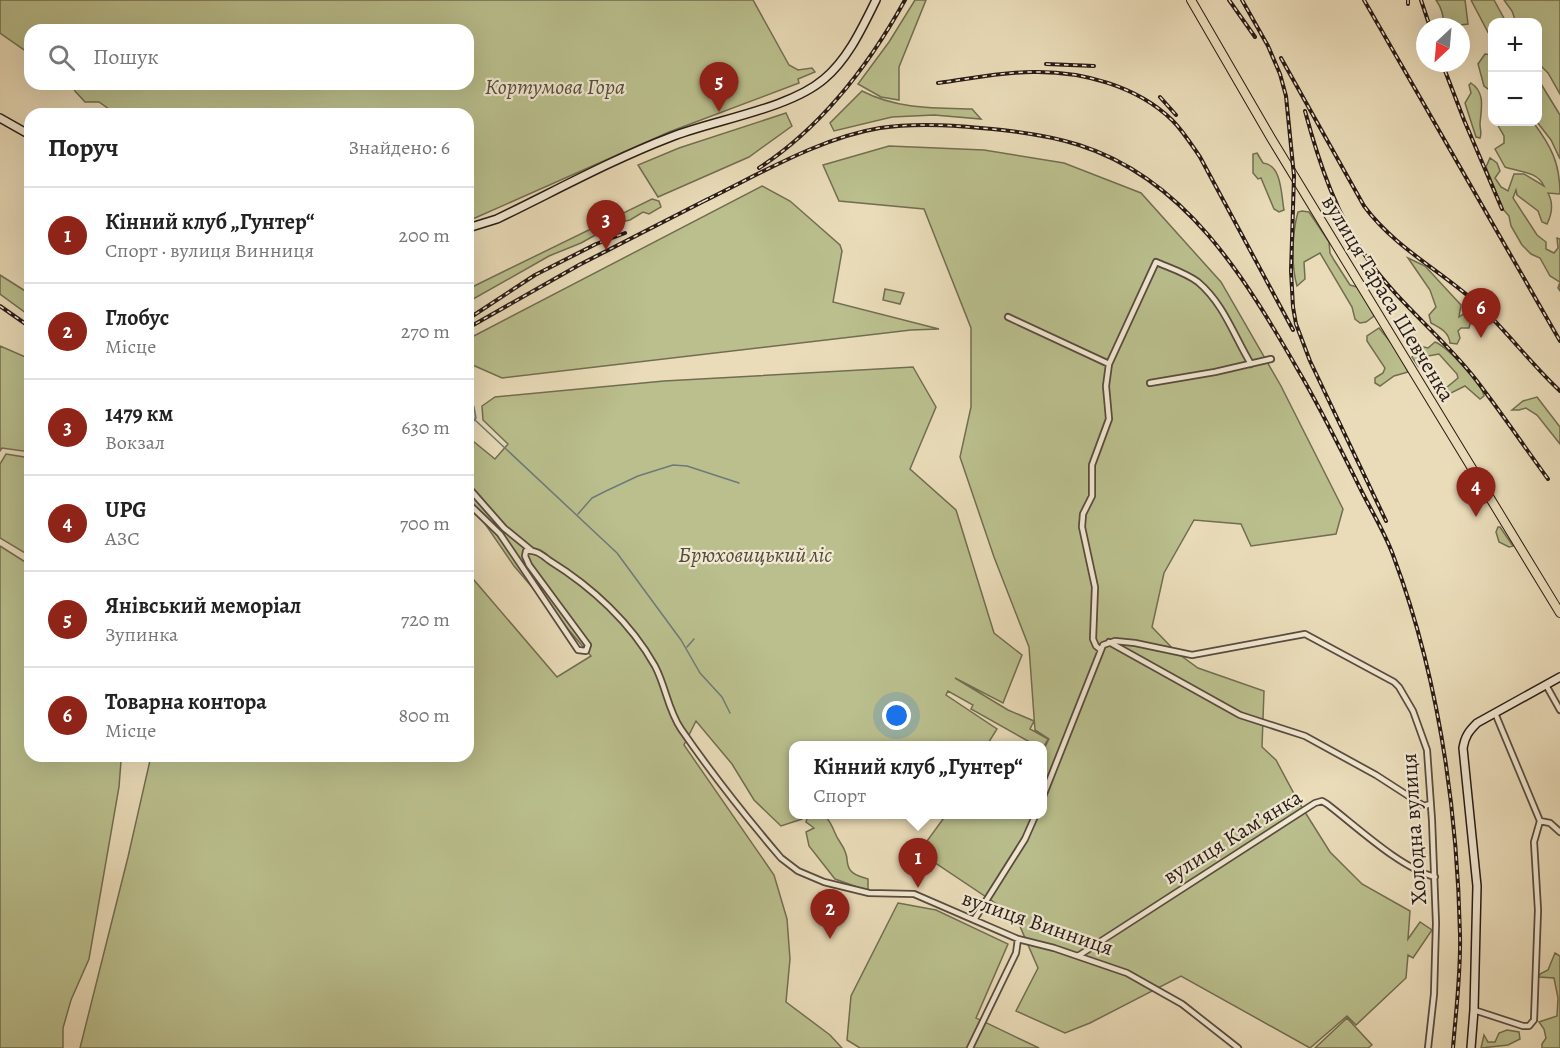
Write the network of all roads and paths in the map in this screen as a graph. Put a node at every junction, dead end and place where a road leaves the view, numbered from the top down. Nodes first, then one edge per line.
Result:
1 (876, 0) edge
2 (1191, 0) edge
3 (0, 118) edge
4 (24, 132) edge
5 (474, 226) edge
6 (1008, 317) dead end
7 (1271, 359) dead end
8 (1109, 364) junction
9 (1251, 364) junction
10 (1150, 383) dead end
11 (474, 494) edge
12 (474, 509) edge
13 (531, 550) junction
14 (1560, 613) edge
15 (1108, 642) junction
16 (1101, 650) junction
17 (1560, 677) edge
18 (1546, 685) junction
19 (1560, 710) edge
20 (1495, 713) junction
21 (1047, 786) edge
22 (1430, 804) junction
23 (1034, 819) edge
24 (1540, 821) junction
25 (1560, 832) edge
26 (1435, 877) junction
27 (974, 920) junction
28 (1018, 939) junction
29 (1077, 956) junction
30 (1474, 1010) junction
31 (1428, 1045) edge
32 (970, 1048) edge
33 (1238, 1048) edge
34 (1421, 1048) edge
35 (1471, 1048) edge

1 - 5 main road
2 - 14 main road, вулиця Тараса Шевченка
3 - 4 main road
6 - 8 street
7 - 9 street
8 - 9 street
8 - 16 street
9 - 10 street
11 - 13 street, вулиця Винниця
12 - 13 street
13 - 27 street, вулиця Винниця
15 - 16 street
15 - 22 street
15 - 22 street, Холодна вулиця
16 - 21 street
17 - 18 main road
18 - 19 street
18 - 20 main road
20 - 24 street
20 - 30 main road
22 - 26 street, Холодна вулиця
23 - 27 street
24 - 25 street
24 - 30 street
26 - 29 street, вулиця Камʼянка
26 - 31 street, Холодна вулиця
27 - 28 street, вулиця Винниця
28 - 29 street, вулиця Винниця
28 - 32 street
29 - 33 street, вулиця Винниця
30 - 35 main road
31 - 34 street, Холодна вулиця

